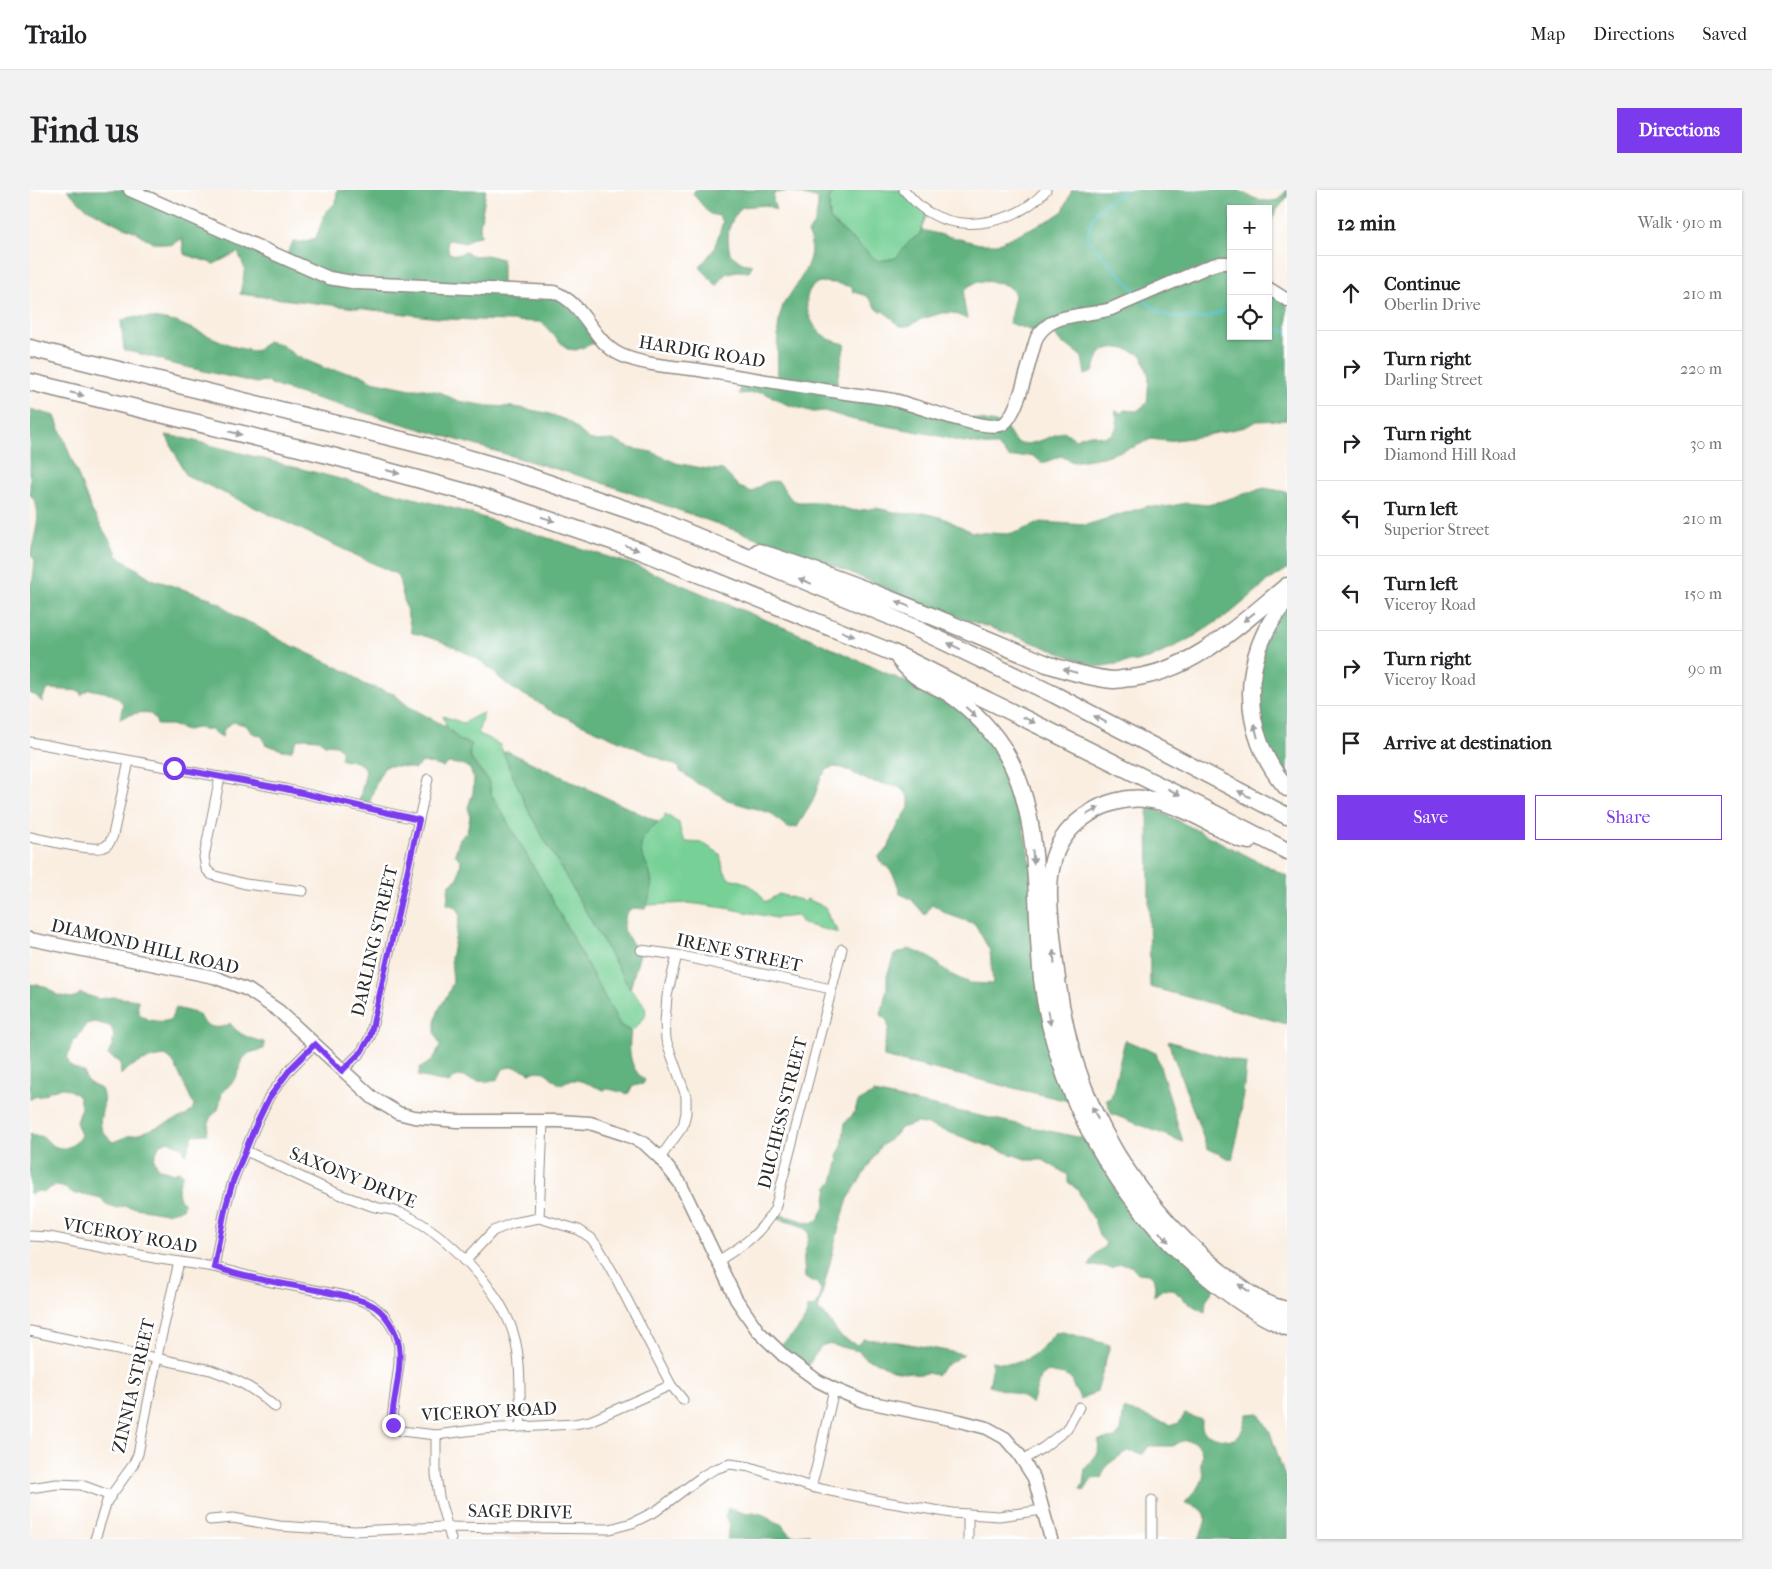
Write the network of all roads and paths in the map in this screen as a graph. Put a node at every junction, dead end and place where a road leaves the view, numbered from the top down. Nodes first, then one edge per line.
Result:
1 (130, 190) edge
2 (904, 190) edge
3 (1046, 190) edge
4 (1227, 263) edge
5 (1272, 291) edge
6 (1287, 300) edge
7 (30, 348) edge
8 (30, 382) edge
9 (655, 519) junction
10 (1287, 586) edge
11 (1287, 600) edge
12 (891, 652) junction
13 (30, 742) edge
14 (129, 761) junction
15 (220, 777) junction
16 (428, 779) dead end
17 (1287, 788) edge
18 (1287, 816) edge
19 (419, 820) junction
20 (30, 837) edge
21 (1284, 850) edge
22 (303, 890) dead end
23 (30, 939) edge
24 (842, 949) dead end
25 (641, 950) dead end
26 (677, 955) junction
27 (831, 989) junction
28 (315, 1044) junction
29 (342, 1071) junction
30 (544, 1122) junction
31 (246, 1151) junction
32 (660, 1158) junction
33 (539, 1218) junction
34 (30, 1236) edge
35 (465, 1261) junction
36 (718, 1261) junction
37 (179, 1262) junction
38 (214, 1267) junction
39 (1287, 1310) edge
40 (1287, 1327) edge
41 (30, 1331) edge
42 (157, 1360) junction
43 (671, 1385) junction
44 (834, 1389) junction
45 (683, 1400) dead end
46 (275, 1407) dead end
47 (1079, 1407) dead end
48 (521, 1426) junction
49 (436, 1435) junction
50 (1023, 1460) junction
51 (811, 1487) junction
52 (30, 1488) edge
53 (111, 1496) junction
54 (1152, 1500) dead end
55 (1043, 1510) junction
56 (968, 1514) junction
57 (210, 1520) dead end
58 (448, 1527) junction
59 (599, 1528) junction
60 (355, 1535) edge
61 (95, 1539) edge
62 (451, 1539) edge
63 (597, 1539) edge
64 (968, 1539) edge
65 (1052, 1539) edge
66 (1152, 1539) edge

1 - 4 street, HARDIG ROAD
2 - 3 street
5 - 6 street
7 - 9 highway
8 -> 12 highway
10 -> 9 highway
18 -> 9 highway
17 -> 11 highway
12 -> 21 highway
12 -> 40 highway
13 - 14 street
14 - 15 street
14 - 20 street
15 - 19 street
15 - 22 street
16 - 19 street, DARLING STREET
19 - 29 street, DARLING STREET
39 -> 21 highway
23 - 28 street, DIAMOND HILL ROAD
24 - 27 street, DUCHESS STREET
25 - 26 street, IRENE STREET
26 - 27 street, IRENE STREET
26 - 32 street
27 - 36 street, DUCHESS STREET
28 - 29 street, DIAMOND HILL ROAD
28 - 31 street
29 - 30 street, DIAMOND HILL ROAD
30 - 32 street, DIAMOND HILL ROAD
30 - 33 street
31 - 35 street, SAXONY DRIVE
31 - 38 street
32 - 36 street, DIAMOND HILL ROAD
33 - 35 street
33 - 43 street
34 - 37 street, VICEROY ROAD
35 - 48 street, SAXONY DRIVE
36 - 44 street, DIAMOND HILL ROAD
37 - 38 street, VICEROY ROAD
37 - 42 street, ZINNIA STREET
38 - 49 street, VICEROY ROAD
41 - 42 street
42 - 46 street
42 - 53 street, ZINNIA STREET
43 - 45 street
43 - 48 street, VICEROY ROAD
44 - 50 street, DIAMOND HILL ROAD
44 - 51 street
47 - 50 street
48 - 49 street, VICEROY ROAD
49 - 58 street
50 - 55 street, DIAMOND HILL ROAD
51 - 56 street, SAGE DRIVE
51 - 59 street, SAGE DRIVE
52 - 53 street
53 - 61 street, ZINNIA STREET
54 - 66 street
55 - 56 street, SAGE DRIVE
55 - 65 street, DIAMOND HILL ROAD
56 - 64 street
57 - 60 street, SAGE DRIVE
58 - 59 street, SAGE DRIVE
58 - 60 street, SAGE DRIVE
58 - 62 street
59 - 63 street

